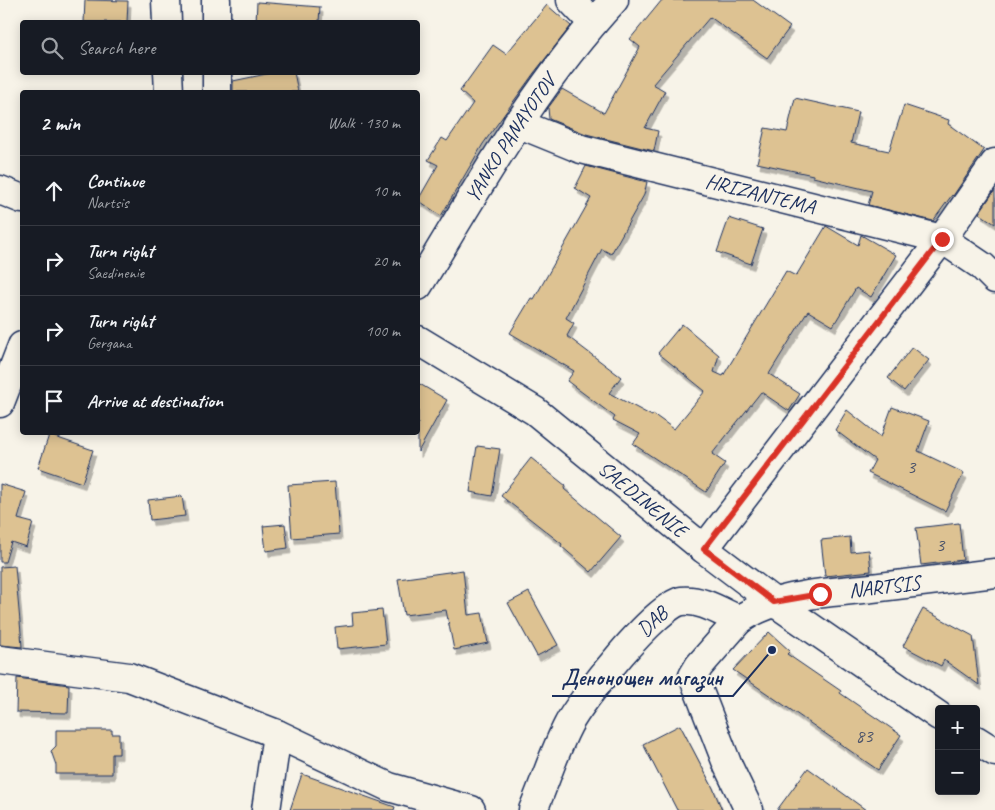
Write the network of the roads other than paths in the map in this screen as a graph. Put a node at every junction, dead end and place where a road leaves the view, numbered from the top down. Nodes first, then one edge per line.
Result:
1 (166, 0) edge
2 (216, 0) edge
3 (571, 0) edge
4 (614, 0) edge
5 (166, 20) edge
6 (216, 20) edge
7 (593, 23) junction
8 (168, 75) edge
9 (217, 75) edge
10 (169, 90) edge
11 (217, 90) edge
12 (518, 123) junction
13 (995, 163) edge
14 (0, 190) edge
15 (20, 197) edge
16 (942, 239) junction
17 (995, 279) edge
18 (420, 283) edge
19 (420, 341) edge
20 (20, 351) edge
21 (0, 403) edge
22 (704, 549) junction
23 (995, 573) edge
24 (774, 602) junction
25 (739, 620) junction
26 (0, 660) edge
27 (935, 713) edge
28 (277, 734) junction
29 (980, 743) edge
30 (995, 752) edge
31 (266, 810) edge
32 (471, 810) edge
33 (533, 810) edge
34 (749, 810) edge

1 - 5 street
2 - 6 street
3 - 7 street
4 - 7 street, YANKO PANAYOTOV
7 - 12 street, YANKO PANAYOTOV
8 - 10 street
9 - 11 street
12 - 16 street, HRIZANTEMA
12 - 18 street, YANKO PANAYOTOV
13 - 16 street
14 - 15 street
16 - 17 street, HRIZANTEMA
16 - 22 street
19 - 22 street, SAEDINENIE
20 - 21 street
22 - 24 street, SAEDINENIE
23 - 24 street, NARTSIS
24 - 25 street
24 - 27 street, SAEDINENIE
25 - 33 street, DAB
25 - 34 street
26 - 28 street
28 - 31 street
28 - 32 street
29 - 30 street

